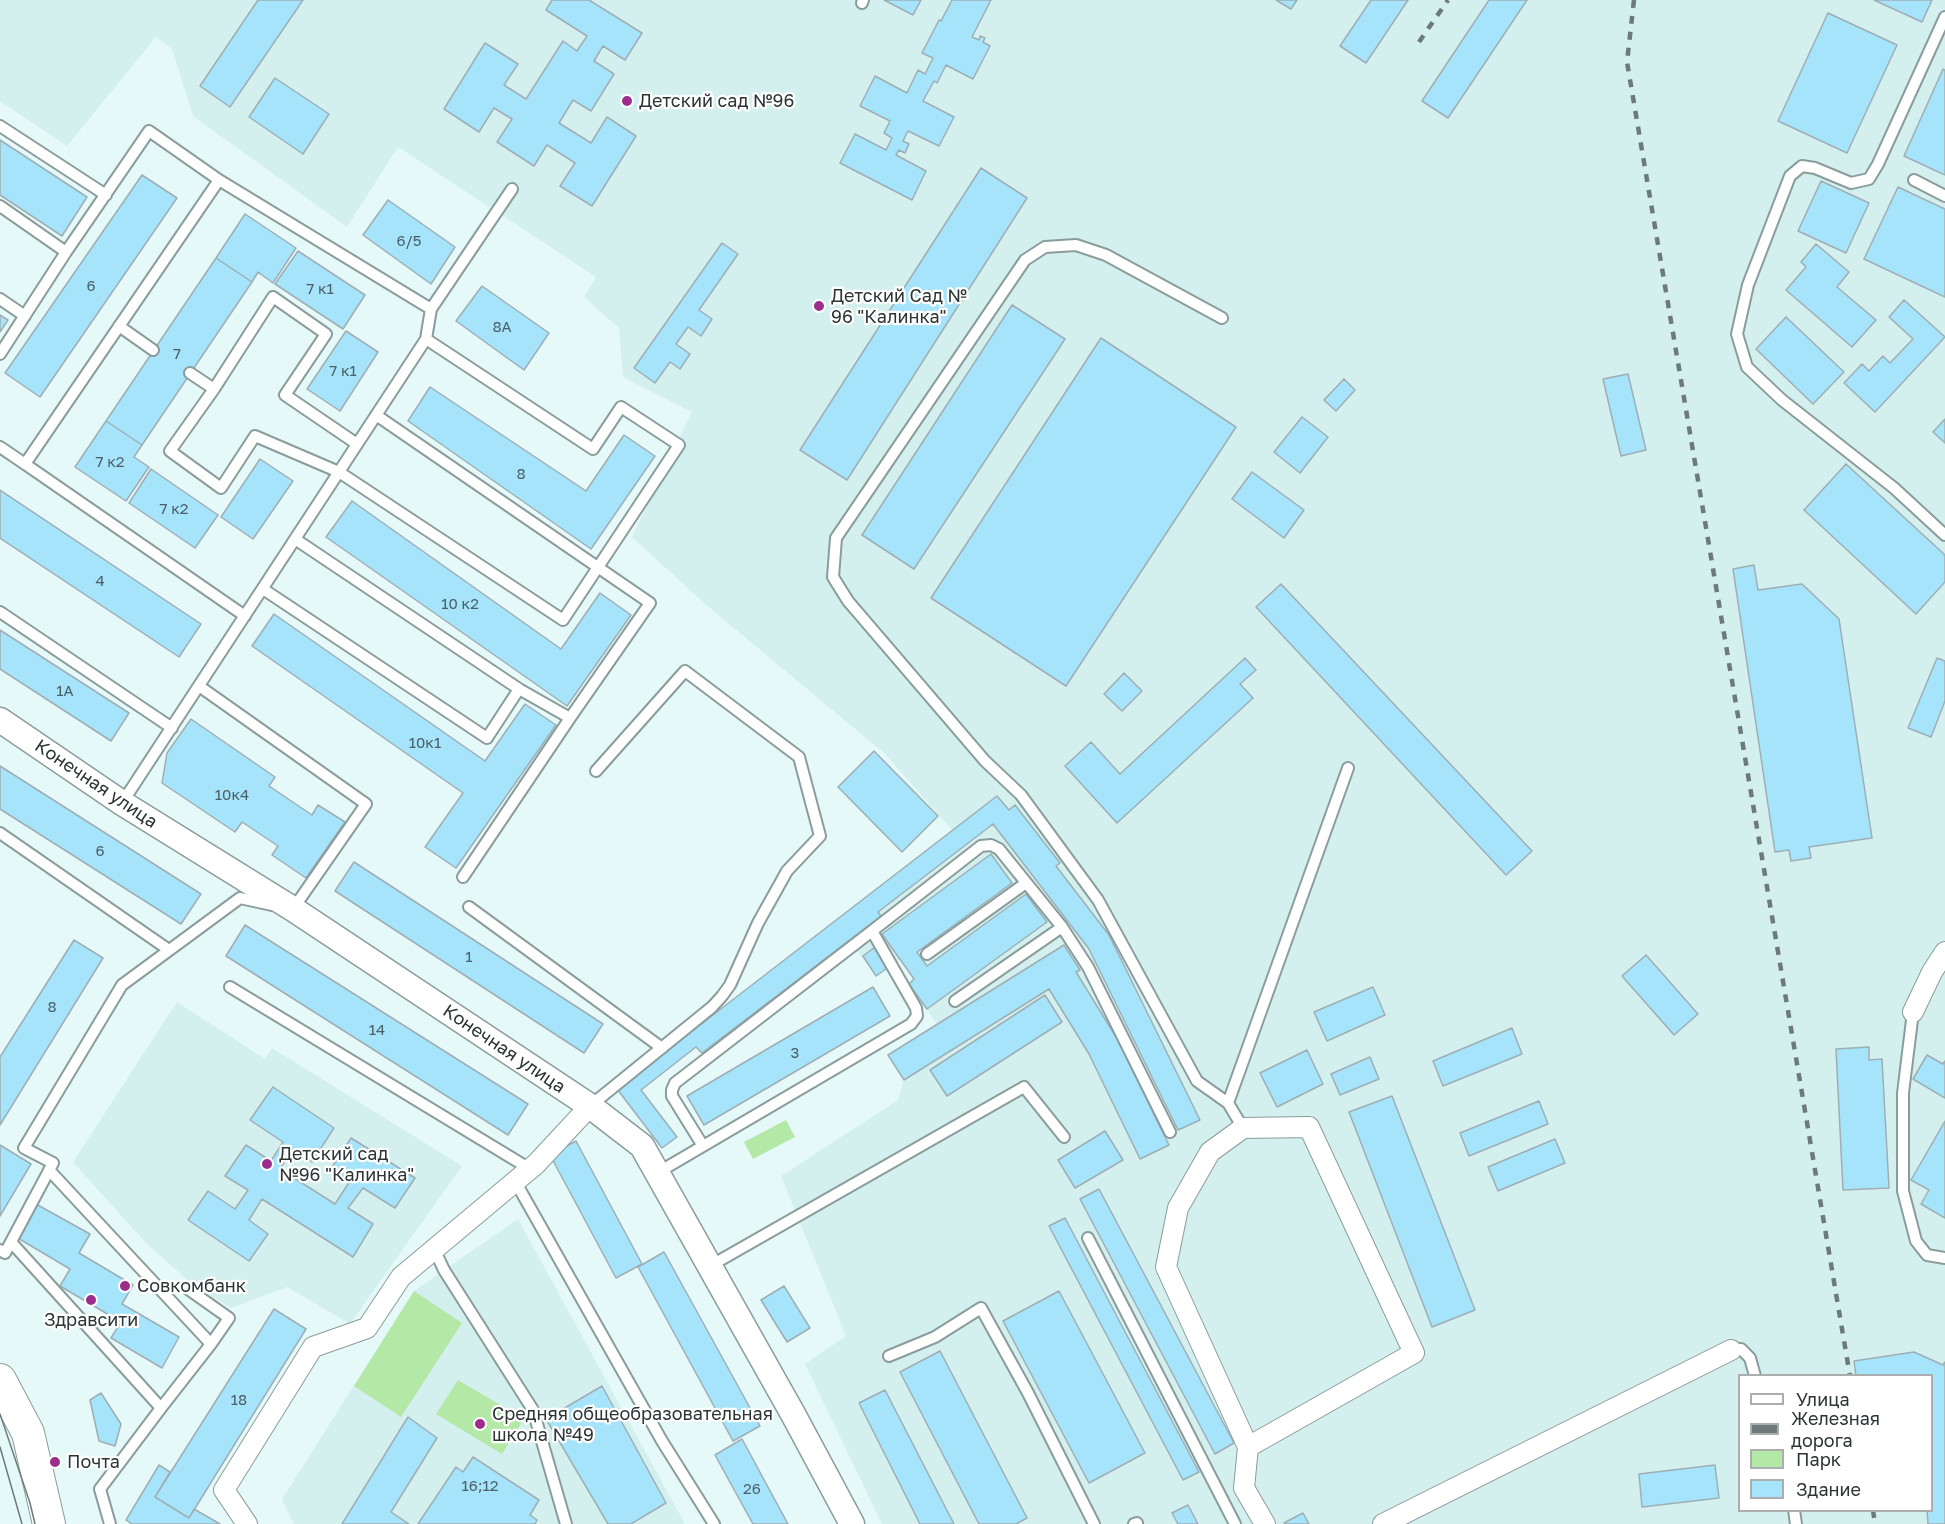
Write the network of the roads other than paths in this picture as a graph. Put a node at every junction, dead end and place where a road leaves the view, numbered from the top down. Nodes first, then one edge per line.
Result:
1 (1945, 17) edge
2 (0, 126) edge
3 (219, 180) junction
4 (1914, 180) dead end
5 (512, 189) dead end
6 (106, 195) junction
7 (1945, 196) edge
8 (0, 206) edge
9 (66, 252) junction
10 (0, 299) edge
11 (431, 309) junction
12 (25, 316) junction
13 (1222, 318) dead end
14 (119, 326) junction
15 (426, 339) junction
16 (153, 350) dead end
17 (0, 354) edge
18 (190, 373) dead end
19 (214, 389) junction
20 (376, 415) junction
21 (357, 444) junction
22 (0, 447) edge
23 (25, 464) junction
24 (339, 472) junction
25 (1945, 535) edge
26 (295, 539) junction
27 (598, 567) junction
28 (263, 589) junction
29 (0, 612) edge
30 (245, 616) junction
31 (199, 686) junction
32 (519, 689) junction
33 (570, 718) junction
34 (0, 720) edge
35 (172, 728) junction
36 (1348, 768) dead end
37 (596, 771) dead end
38 (122, 803) junction
39 (0, 833) edge
40 (463, 877) dead end
41 (1026, 883) junction
42 (469, 907) dead end
43 (293, 909) junction
44 (1062, 927) junction
45 (872, 931) junction
46 (168, 950) junction
47 (1945, 952) edge
48 (927, 954) dead end
49 (230, 987) dead end
50 (955, 1001) dead end
51 (1913, 1012) joint
52 (662, 1048) junction
53 (1228, 1103) junction
54 (590, 1106) junction
55 (1243, 1128) junction
56 (1170, 1131) dead end
57 (1064, 1137) dead end
58 (703, 1146) junction
59 (49, 1170) junction
60 (657, 1173) junction
61 (522, 1175) junction
62 (1088, 1238) dead end
63 (11, 1242) junction
64 (434, 1249) junction
65 (0, 1250) edge
66 (1945, 1258) edge
67 (710, 1266) junction
68 (188, 1289) dead end
69 (211, 1344) junction
70 (1731, 1350) joint
71 (889, 1356) dead end
72 (1754, 1374) edge
73 (0, 1380) edge
74 (161, 1408) junction
75 (1248, 1447) junction
76 (49, 1524) edge
77 (110, 1524) edge
78 (247, 1524) edge
79 (566, 1524) edge
80 (714, 1524) edge
81 (852, 1524) edge
82 (1094, 1524) edge
83 (1234, 1524) edge
84 (1265, 1524) edge
85 (1383, 1524) edge

1 - 25 lane
2 - 6 lane
3 - 6 lane
3 - 11 lane
3 - 14 lane
4 - 7 lane
5 - 11 lane
6 - 9 lane
8 - 9 lane
9 - 12 lane
10 - 12 lane
11 - 15 lane
12 - 17 lane
13 - 53 lane
14 - 16 lane
14 - 23 lane
15 - 20 lane
15 - 27 lane
18 - 19 lane
19 - 21 lane
19 - 24 lane
20 - 21 lane
20 - 27 lane
21 - 24 lane
22 - 23 lane
23 - 30 lane
24 - 26 lane
24 - 27 lane
26 - 28 lane
26 - 32 lane
27 - 33 lane
28 - 30 lane
28 - 32 lane
29 - 35 lane
30 - 31 lane
31 - 35 lane
31 - 43 lane
32 - 33 lane
33 - 40 lane
34 - 38 street, Конечная улица
35 - 38 lane
36 - 53 lane
37 - 52 lane
38 - 43 street, Конечная улица
39 - 46 lane
41 - 44 lane
41 - 45 lane
41 - 48 lane
42 - 52 lane
43 - 46 lane
43 - 54 street, Конечная улица
44 - 50 lane
44 - 56 lane
45 - 58 lane
45 - 58 lane
46 - 59 lane
47 - 51 street
49 - 61 lane
51 - 66 lane
52 - 54 lane
53 - 55 lane
54 - 60 street, Конечная улица
54 - 61 street
55 - 75 street
55 - 75 street
57 - 67 lane
58 - 60 lane
59 - 63 lane
59 - 69 lane
60 - 67 street, Конечная улица
61 - 64 street
61 - 80 lane
62 - 83 lane
63 - 65 lane
63 - 74 lane
64 - 78 street
64 - 79 lane
67 - 81 street, Конечная улица
68 - 69 lane
69 - 74 lane
70 - 72 lane
70 - 85 street
71 - 82 lane
73 - 76 main road
74 - 77 lane
75 - 84 street

